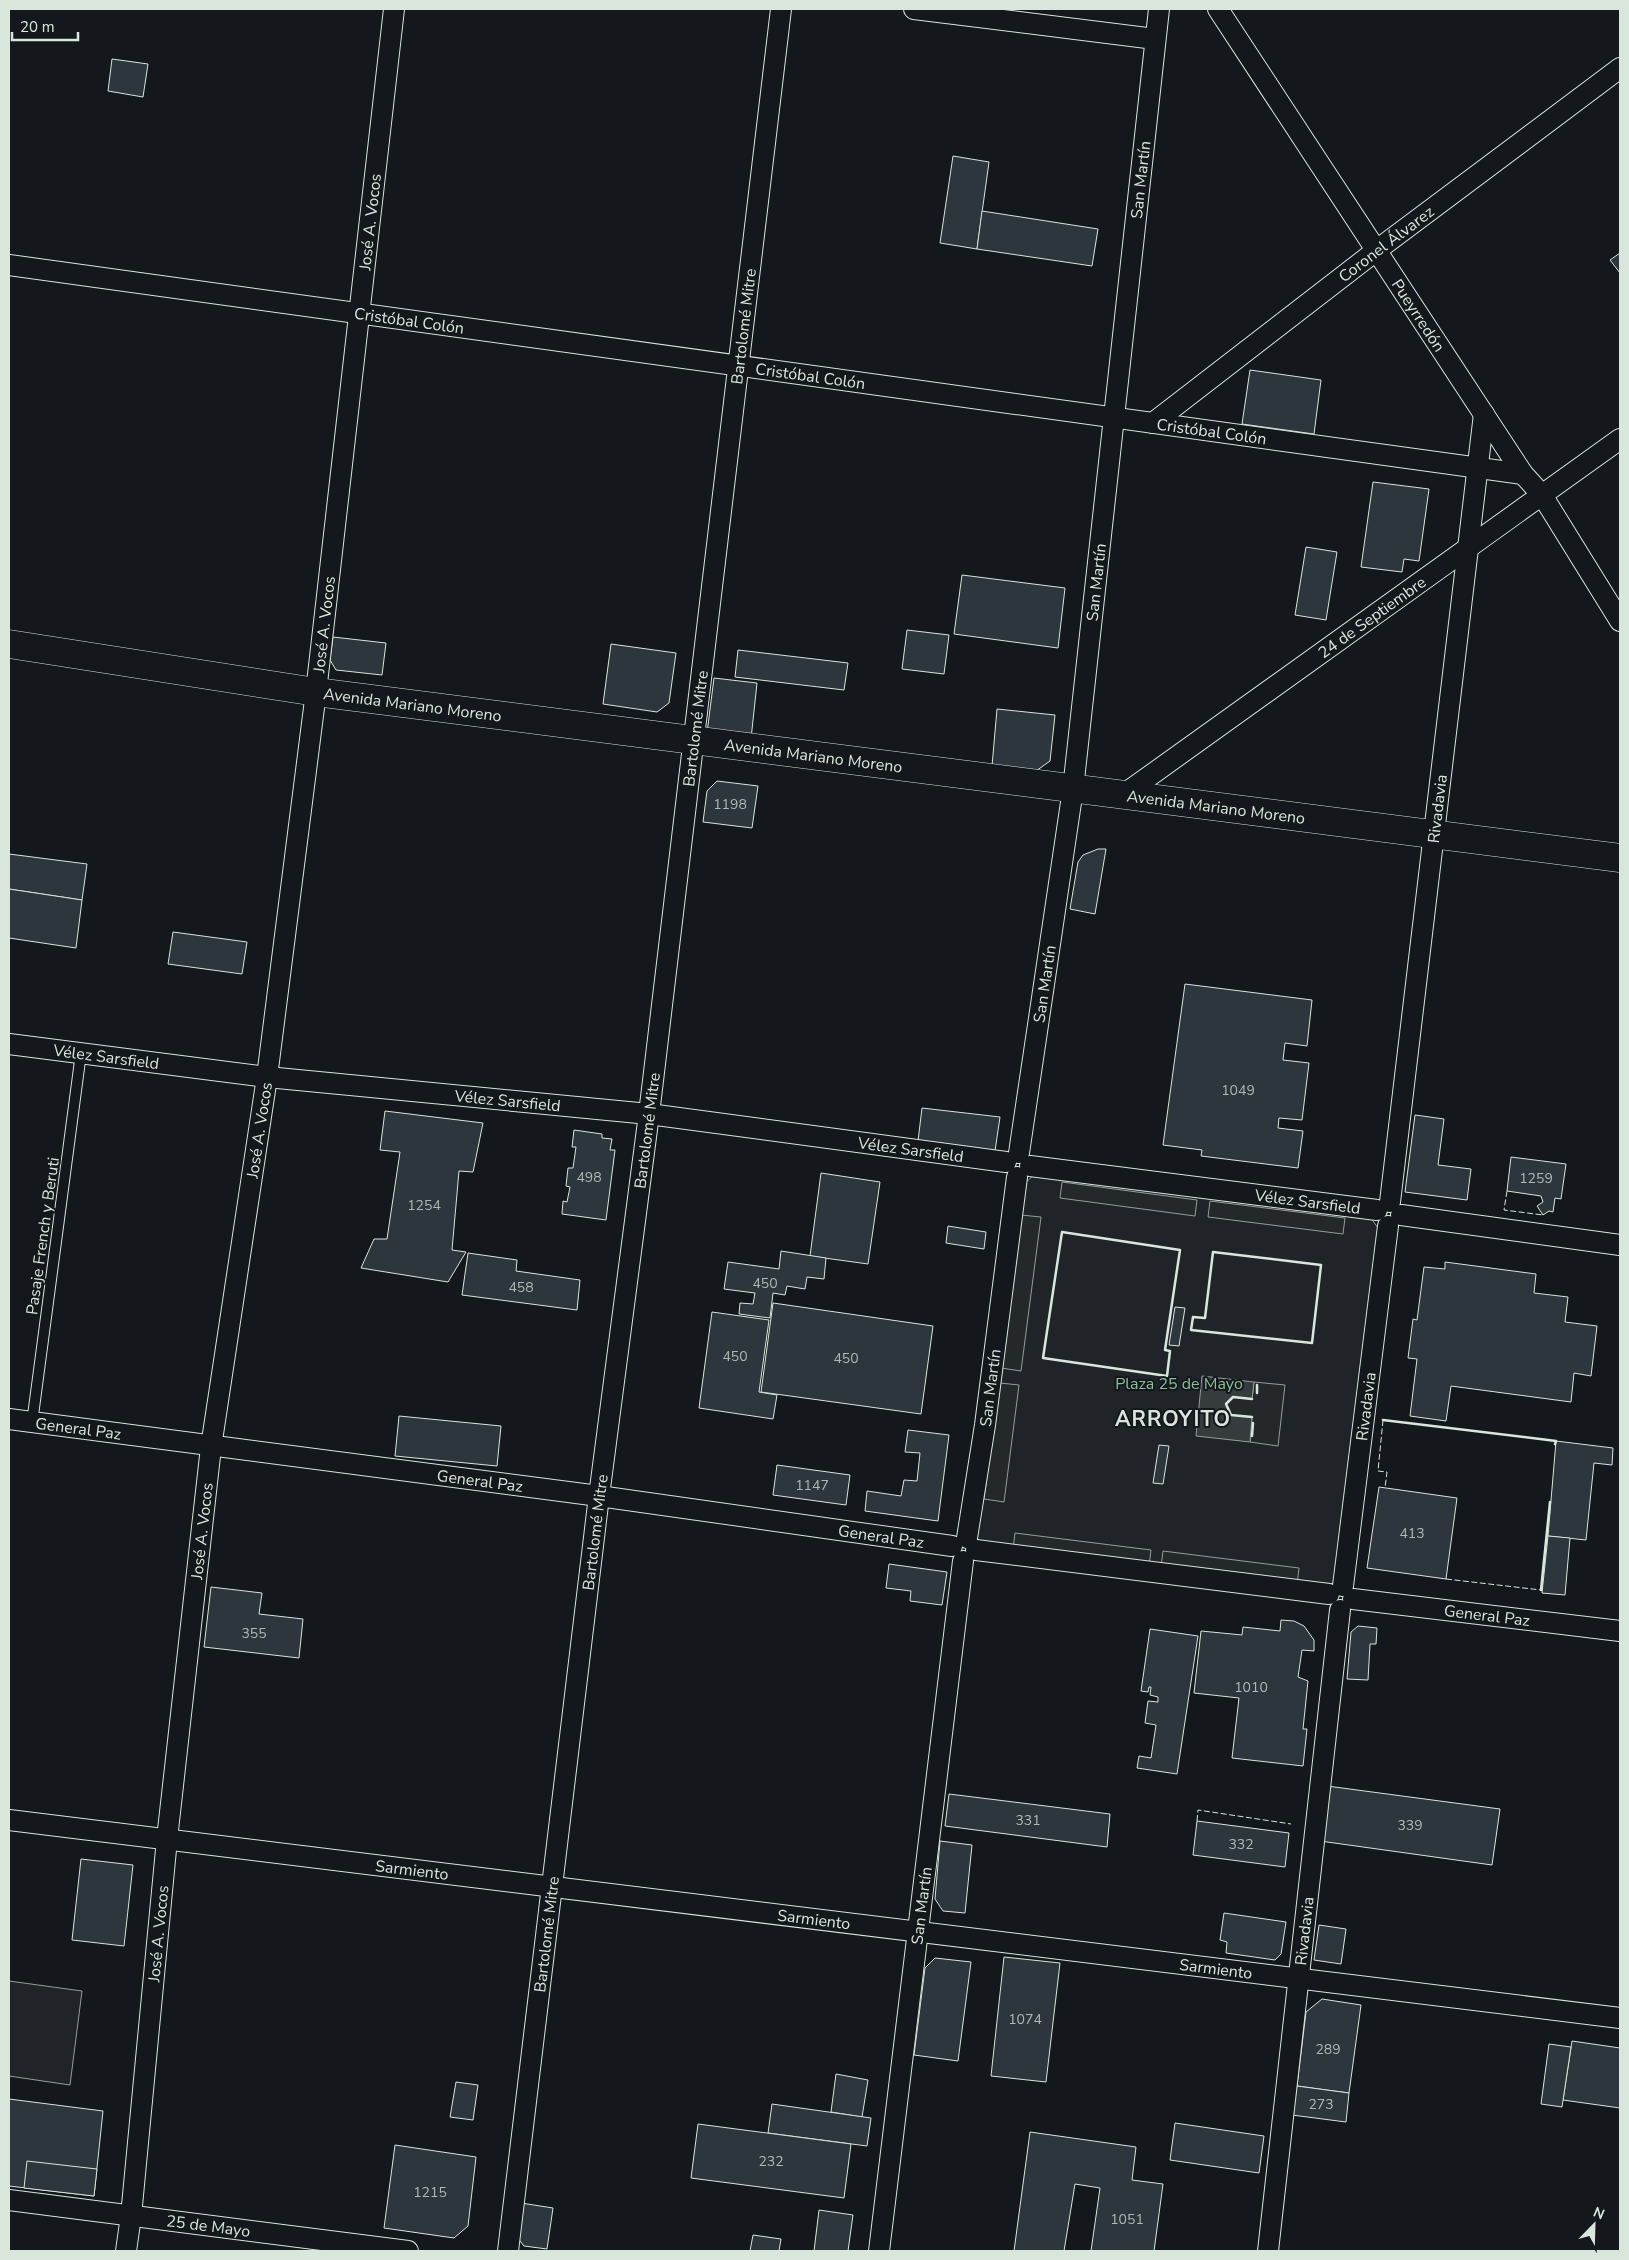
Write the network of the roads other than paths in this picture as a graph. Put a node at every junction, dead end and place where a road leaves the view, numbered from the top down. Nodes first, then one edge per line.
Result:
1 (394, 9) edge
2 (780, 9) edge
3 (914, 9) edge
4 (1158, 9) edge
5 (1218, 9) edge
6 (1155, 38) junction
7 (1620, 68) edge
8 (1377, 250) junction
9 (9, 265) edge
10 (359, 313) junction
11 (737, 366) junction
12 (1484, 414) junction
13 (1113, 418) junction
14 (1153, 423) junction
15 (1620, 439) edge
16 (1478, 468) junction
17 (1523, 474) junction
18 (1542, 495) junction
19 (1468, 547) junction
20 (1620, 621) edge
21 (9, 644) edge
22 (316, 692) junction
23 (693, 742) junction
24 (1073, 789) junction
25 (1123, 795) junction
26 (1435, 835) junction
27 (1620, 858) edge
28 (9, 1044) edge
29 (81, 1053) junction
30 (268, 1077) junction
31 (649, 1114) junction
32 (1018, 1164) junction
33 (1389, 1213) junction
34 (1620, 1245) edge
35 (9, 1420) edge
36 (32, 1423) junction
37 (211, 1447) junction
38 (599, 1496) junction
39 (964, 1549) junction
40 (1341, 1597) junction
41 (1620, 1631) edge
42 (9, 1820) edge
43 (167, 1839) junction
44 (554, 1887) junction
45 (919, 1932) junction
46 (1300, 1979) junction
47 (1620, 2018) edge
48 (9, 2200) edge
49 (131, 2216) junction
50 (126, 2251) edge
51 (408, 2251) edge
52 (508, 2251) edge
53 (879, 2251) edge
54 (1268, 2251) edge

1 - 10 street, José A. Vocos
2 - 11 street, Bartolomé Mitre
3 - 6 street
4 - 6 street, San Martín
5 - 8 street, Pueyrredón
6 - 13 street, San Martín
7 - 8 street, Coronel Álvarez
8 - 12 street, Pueyrredón
8 - 14 street, Coronel Álvarez
9 - 10 street, Cristóbal Colón
10 - 11 street, Cristóbal Colón
10 - 22 street, José A. Vocos
11 - 13 street, Cristóbal Colón
11 - 23 street, Bartolomé Mitre
12 - 16 street, Rivadavia
12 - 17 street, Pueyrredón
13 - 14 street, Cristóbal Colón
13 - 24 street, San Martín
14 - 16 street, Cristóbal Colón
15 - 18 street, 24 de Septiembre
16 - 17 street, Cristóbal Colón
16 - 19 street, Rivadavia
17 - 18 street, Pueyrredón
18 - 19 street, 24 de Septiembre
18 - 20 street, Pueyrredón
19 - 25 street, 24 de Septiembre
19 - 26 street, Rivadavia
21 - 22 main road, Avenida Mariano Moreno
22 - 23 main road, Avenida Mariano Moreno
22 - 30 street, José A. Vocos
23 - 24 main road, Avenida Mariano Moreno
23 - 31 street, Bartolomé Mitre
24 - 25 main road, Avenida Mariano Moreno
24 - 32 street, San Martín
25 - 26 main road, Avenida Mariano Moreno
26 - 27 main road, Avenida Mariano Moreno
26 - 33 street, Rivadavia
28 - 29 street, Vélez Sarsfield
29 - 30 street, Vélez Sarsfield
29 - 36 lane, Pasaje French y Beruti
30 - 31 street, Vélez Sarsfield
30 - 37 street, José A. Vocos
31 - 32 street, Vélez Sarsfield
31 - 38 street, Bartolomé Mitre
32 - 33 street, Vélez Sarsfield
32 - 39 street, San Martín
33 - 34 street, Vélez Sarsfield
33 - 40 street, Rivadavia
35 - 36 street, General Paz
36 - 37 street, General Paz
37 - 38 street, General Paz
37 - 43 street, José A. Vocos
38 - 39 street, General Paz
38 - 44 street, Bartolomé Mitre
39 - 40 street, General Paz
39 - 45 street, San Martín
40 - 41 street, General Paz
40 - 46 street, Rivadavia
42 - 43 street, Sarmiento
43 - 44 street, Sarmiento
43 - 49 street, José A. Vocos
44 - 45 street, Sarmiento
44 - 52 street, Bartolomé Mitre
45 - 46 street, Sarmiento
45 - 53 street, San Martín
46 - 47 street, Sarmiento
46 - 54 street, Rivadavia
48 - 49 street, 25 de Mayo
49 - 50 street, José A. Vocos
49 - 51 street, 25 de Mayo

